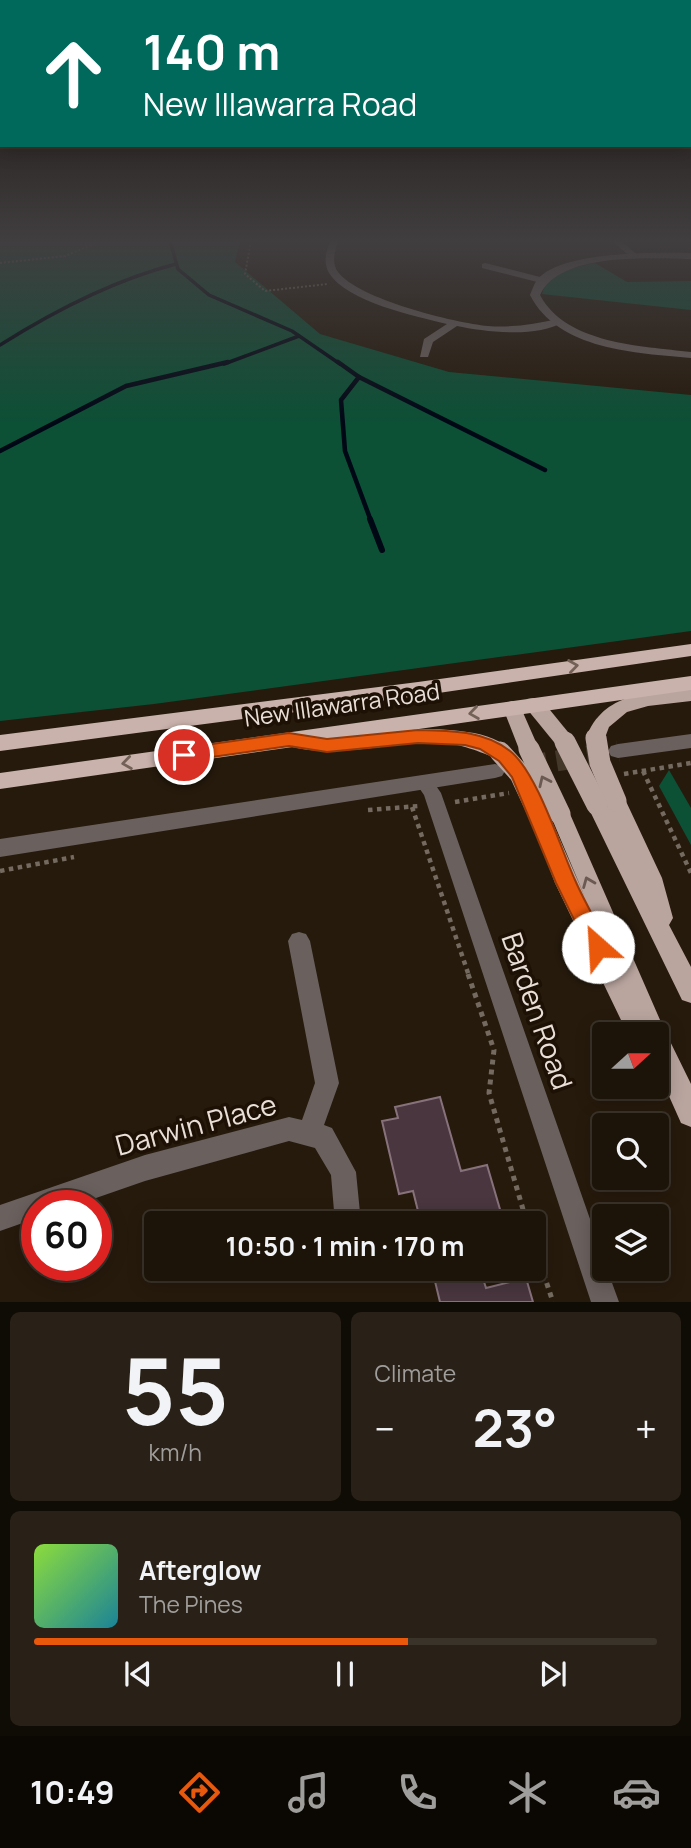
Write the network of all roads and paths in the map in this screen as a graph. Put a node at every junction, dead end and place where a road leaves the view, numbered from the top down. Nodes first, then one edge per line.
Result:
1 (384, 302) edge
2 (537, 302) edge
3 (455, 323) junction
4 (558, 323) junction
5 (424, 355) dead end
6 (691, 355) edge
7 (691, 650) edge
8 (502, 676) junction
9 (691, 683) edge
10 (691, 695) edge
11 (534, 704) junction
12 (512, 708) junction
13 (289, 740) junction
14 (691, 741) edge
15 (0, 743) edge
16 (618, 751) tunnel mouth
17 (498, 762) junction
18 (691, 764) edge
19 (643, 771) junction
20 (623, 775) dead end
21 (0, 781) edge
22 (424, 782) junction
23 (513, 792) dead end
24 (607, 803) junction
25 (436, 805) junction
26 (412, 807) dead end
27 (550, 815) junction
28 (0, 848) edge
29 (691, 873) edge
30 (299, 941) dead end
31 (691, 992) edge
32 (639, 1022) edge
33 (669, 1068) edge
34 (691, 1113) edge
35 (309, 1133) junction
36 (347, 1211) edge
37 (523, 1211) edge
38 (0, 1218) edge
39 (546, 1281) edge
40 (553, 1302) edge
41 (605, 1302) edge

1 - 3 street
2 - 4 street
3 - 4 street
3 - 5 street
4 - 6 street
8 -> 7 highway, New Illawarra Road
8 - 11 highway
8 - 12 highway
8 - 15 highway, New Illawarra Road
9 - 11 highway, New Illawarra Road
10 - 24 main road, bridge
11 - 12 highway, New Illawarra Road
11 - 24 main road, bridge
12 -> 13 highway, New Illawarra Road
27 -> 12 main road, bridge
13 - 17 main road
13 -> 21 highway, New Illawarra Road
14 - 16 street
17 - 22 street
17 - 27 main road, bridge
18 - 19 path
19 - 20 path
19 - 29 path
22 - 25 street, Barden Road
22 - 28 street
23 - 25 path
24 - 31 main road
25 - 41 street, Barden Road
26 - 37 path
32 -> 27 main road
30 - 35 street
33 - 34 main road
35 - 36 street, Darwin Place
35 - 38 street, Darwin Place
39 - 40 path

